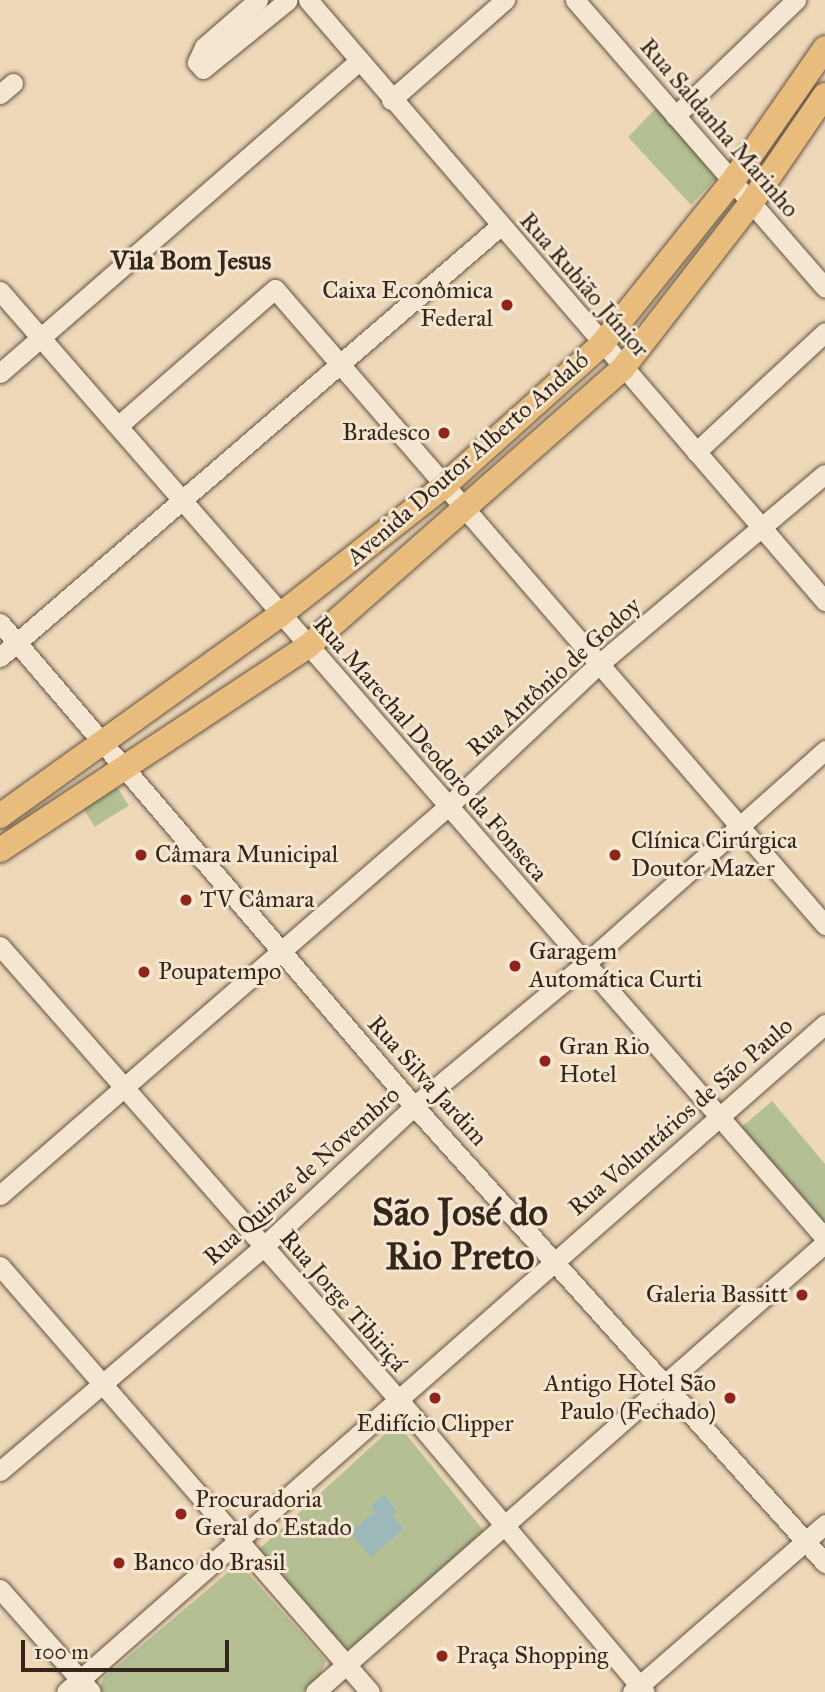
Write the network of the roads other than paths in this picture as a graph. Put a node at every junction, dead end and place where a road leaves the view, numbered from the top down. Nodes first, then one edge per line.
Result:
1 (258, 0) edge
2 (308, 0) edge
3 (505, 0) edge
4 (575, 0) edge
5 (796, 0) edge
6 (279, 3) edge
7 (825, 48) edge
8 (358, 62) junction
9 (825, 95) edge
10 (391, 100) junction
11 (675, 116) junction
12 (732, 182) junction
13 (751, 203) junction
14 (500, 226) junction
15 (825, 288) edge
16 (0, 291) edge
17 (825, 332) edge
18 (40, 339) junction
19 (602, 344) junction
20 (340, 364) junction
21 (623, 368) junction
22 (0, 373) edge
23 (119, 425) junction
24 (696, 452) junction
25 (825, 474) edge
26 (444, 485) junction
27 (182, 500) junction
28 (465, 509) junction
29 (762, 528) junction
30 (825, 601) edge
31 (280, 615) junction
32 (0, 623) edge
33 (17, 643) junction
34 (308, 646) junction
35 (0, 657) edge
36 (600, 664) junction
37 (105, 743) junction
38 (825, 750) edge
39 (125, 768) junction
40 (446, 808) junction
41 (0, 816) edge
42 (739, 824) junction
43 (0, 850) edge
44 (825, 925) edge
45 (0, 946) edge
46 (281, 950) junction
47 (585, 964) junction
48 (825, 1024) edge
49 (123, 1087) junction
50 (414, 1106) junction
51 (720, 1118) junction
52 (0, 1195) edge
53 (825, 1240) edge
54 (263, 1247) junction
55 (556, 1259) junction
56 (0, 1266) edge
57 (666, 1382) junction
58 (100, 1384) junction
59 (398, 1399) junction
60 (0, 1471) edge
61 (503, 1523) junction
62 (825, 1524) edge
63 (806, 1540) junction
64 (235, 1541) junction
65 (825, 1563) edge
66 (0, 1589) edge
67 (346, 1665) junction
68 (79, 1688) edge
69 (639, 1690) edge
70 (316, 1692) edge
71 (370, 1692) edge

1 - 6 street
2 - 8 street, Rua Rubião Júnior
3 - 10 street
4 - 11 street, Rua Saldanha Marinho
5 - 11 street
7 - 12 main road, Avenida Doutor Alberto Andaló
8 - 10 street, Rua Rubião Júnior
8 - 18 street
9 - 13 main road, Avenida Doutor Alberto Andaló
10 - 14 street, Rua Rubião Júnior
11 - 12 street, Rua Saldanha Marinho
12 - 13 street, Rua Saldanha Marinho
12 - 19 main road, Avenida Doutor Alberto Andaló
13 - 15 street, Rua Saldanha Marinho
13 - 21 main road, Avenida Doutor Alberto Andaló
14 - 19 street, Rua Rubião Júnior
14 - 20 street
16 - 18 street, Rua Marechal Deodoro da Fonseca
17 - 24 street
18 - 22 street
18 - 23 street, Rua Marechal Deodoro da Fonseca
19 - 21 street, Rua Rubião Júnior
19 - 26 main road, Avenida Doutor Alberto Andaló
20 - 23 street
20 - 26 street
20 - 27 street
21 - 24 street, Rua Rubião Júnior
21 - 28 main road, Avenida Doutor Alberto Andaló
23 - 27 street, Rua Marechal Deodoro da Fonseca
24 - 29 street, Rua Rubião Júnior
25 - 29 street, Rua Antônio de Godoy
26 - 28 street
26 - 31 main road, Avenida Doutor Alberto Andaló
27 - 31 street, Rua Marechal Deodoro da Fonseca
27 - 33 street
28 - 34 main road, Avenida Doutor Alberto Andaló
28 - 36 street
29 - 30 street, Rua Rubião Júnior
29 - 36 street, Rua Antônio de Godoy
31 - 34 street, Rua Marechal Deodoro da Fonseca
31 - 37 main road, Avenida Doutor Alberto Andaló
32 - 33 street, Rua Silva Jardim
33 - 35 street
33 - 37 street, Rua Silva Jardim
34 - 39 main road, Avenida Doutor Alberto Andaló
34 - 40 street, Rua Marechal Deodoro da Fonseca
36 - 40 street, Rua Antônio de Godoy
36 - 42 street
37 - 39 street, Rua Silva Jardim
37 - 41 main road, Avenida Doutor Alberto Andaló
38 - 42 street, Rua Quinze de Novembro
39 - 43 main road, Avenida Doutor Alberto Andaló
39 - 46 street, Rua Silva Jardim
40 - 46 street, Rua Antônio de Godoy
40 - 47 street, Rua Marechal Deodoro da Fonseca
42 - 44 street
42 - 47 street, Rua Quinze de Novembro
45 - 49 street, Rua Jorge Tibiriçá
46 - 49 street, Rua Antônio de Godoy
46 - 50 street, Rua Silva Jardim
47 - 50 street, Rua Quinze de Novembro
47 - 51 street, Rua Marechal Deodoro da Fonseca
48 - 51 street, Rua Voluntários de São Paulo
49 - 52 street, Rua Antônio de Godoy
49 - 54 street, Rua Jorge Tibiriçá
50 - 54 street, Rua Quinze de Novembro
50 - 55 street, Rua Silva Jardim
51 - 53 street, Rua Marechal Deodoro da Fonseca
51 - 55 street, Rua Voluntários de São Paulo
53 - 57 street
54 - 58 street, Rua Quinze de Novembro
54 - 59 street, Rua Jorge Tibiriçá
55 - 57 street, Rua Silva Jardim
55 - 59 street, Rua Voluntários de São Paulo
56 - 58 street
57 - 61 street
57 - 63 street, Rua Silva Jardim
58 - 60 street, Rua Quinze de Novembro
58 - 64 street
59 - 61 street, Rua Jorge Tibiriçá
59 - 64 street, Rua Voluntários de São Paulo
61 - 67 street
61 - 69 street, Rua Jorge Tibiriçá
62 - 63 street
63 - 65 street, Rua Silva Jardim
63 - 69 street
64 - 67 street
64 - 68 street, Rua Voluntários de São Paulo
66 - 68 street
67 - 70 street
67 - 71 street

